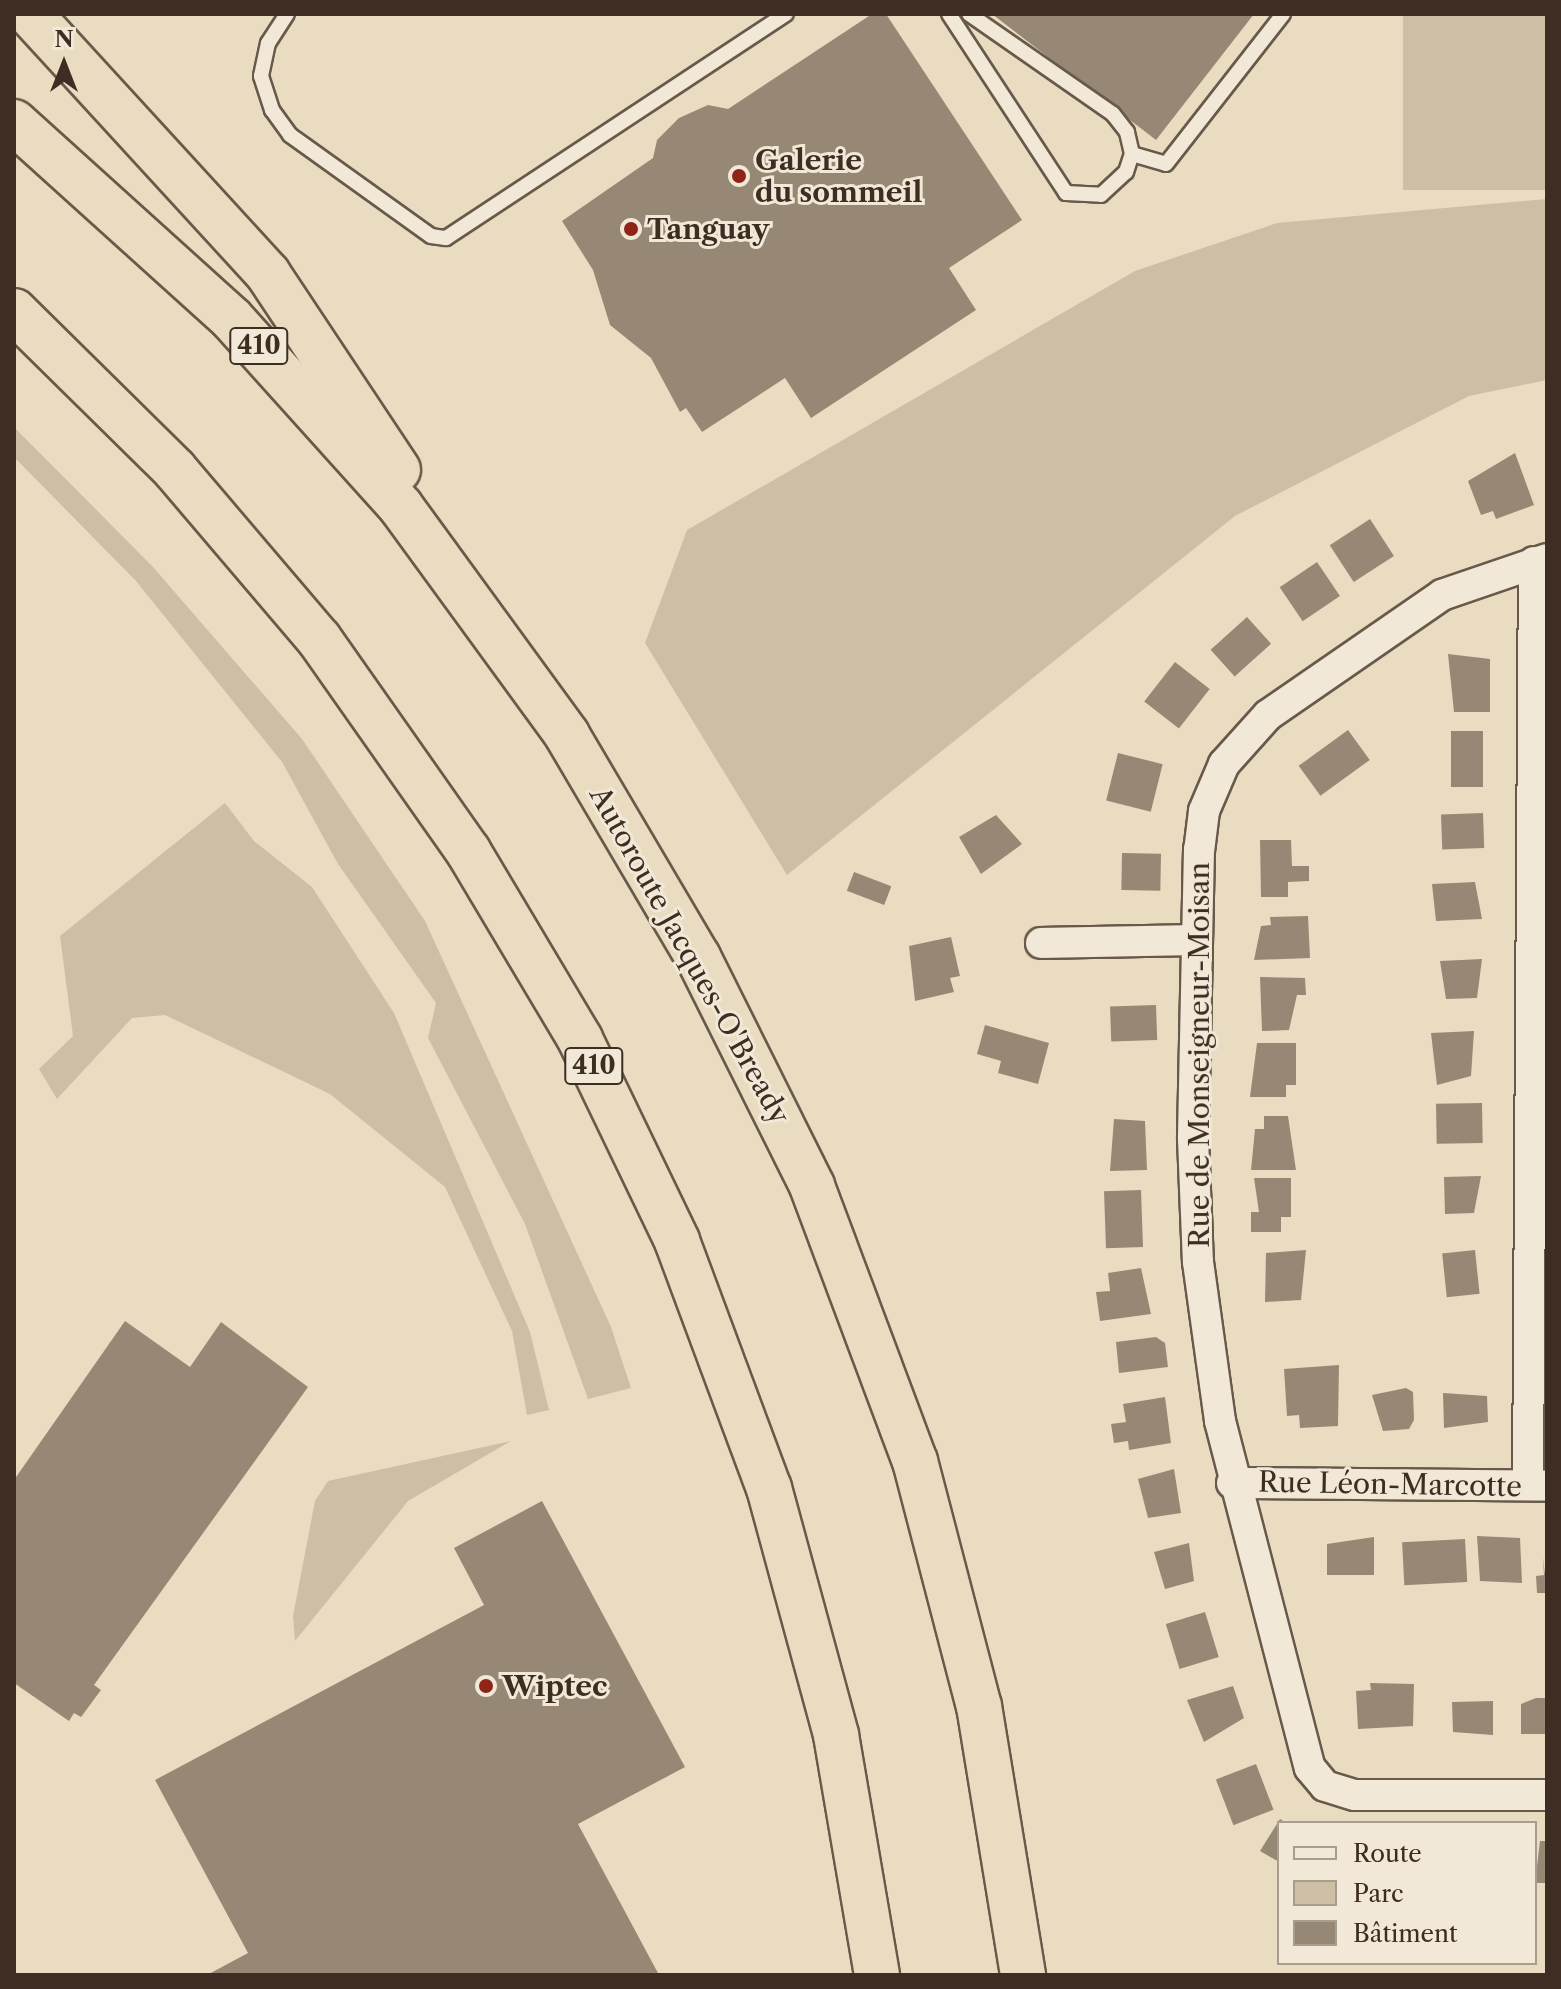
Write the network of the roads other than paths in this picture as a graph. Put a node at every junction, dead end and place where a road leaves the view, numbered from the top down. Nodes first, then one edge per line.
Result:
1 (30, 14) edge
2 (287, 14) edge
3 (786, 14) edge
4 (949, 14) edge
5 (969, 14) edge
6 (1283, 14) edge
7 (14, 122) edge
8 (1132, 154) junction
9 (14, 311) edge
10 (1540, 560) edge
11 (473, 600) junction
12 (1195, 940) junction
13 (1041, 943) dead end
14 (1232, 1483) junction
15 (1537, 1486) edge
16 (1547, 1795) edge
17 (877, 1975) edge
18 (1023, 1975) edge

1 - 11 highway
2 - 3 lane
4 - 8 lane
5 - 8 lane
6 - 8 lane
7 - 11 highway, Autoroute Jacques-O'Bready / 410
9 - 17 highway, 410
10 - 12 street, Rue de Monseigneur-Moisan
10 - 15 street
11 - 18 highway, Autoroute Jacques-O'Bready / 410
12 - 13 street
12 - 14 street, Rue de Monseigneur-Moisan
14 - 15 street, Rue Léon-Marcotte
14 - 16 street, Rue de Monseigneur-Moisan

